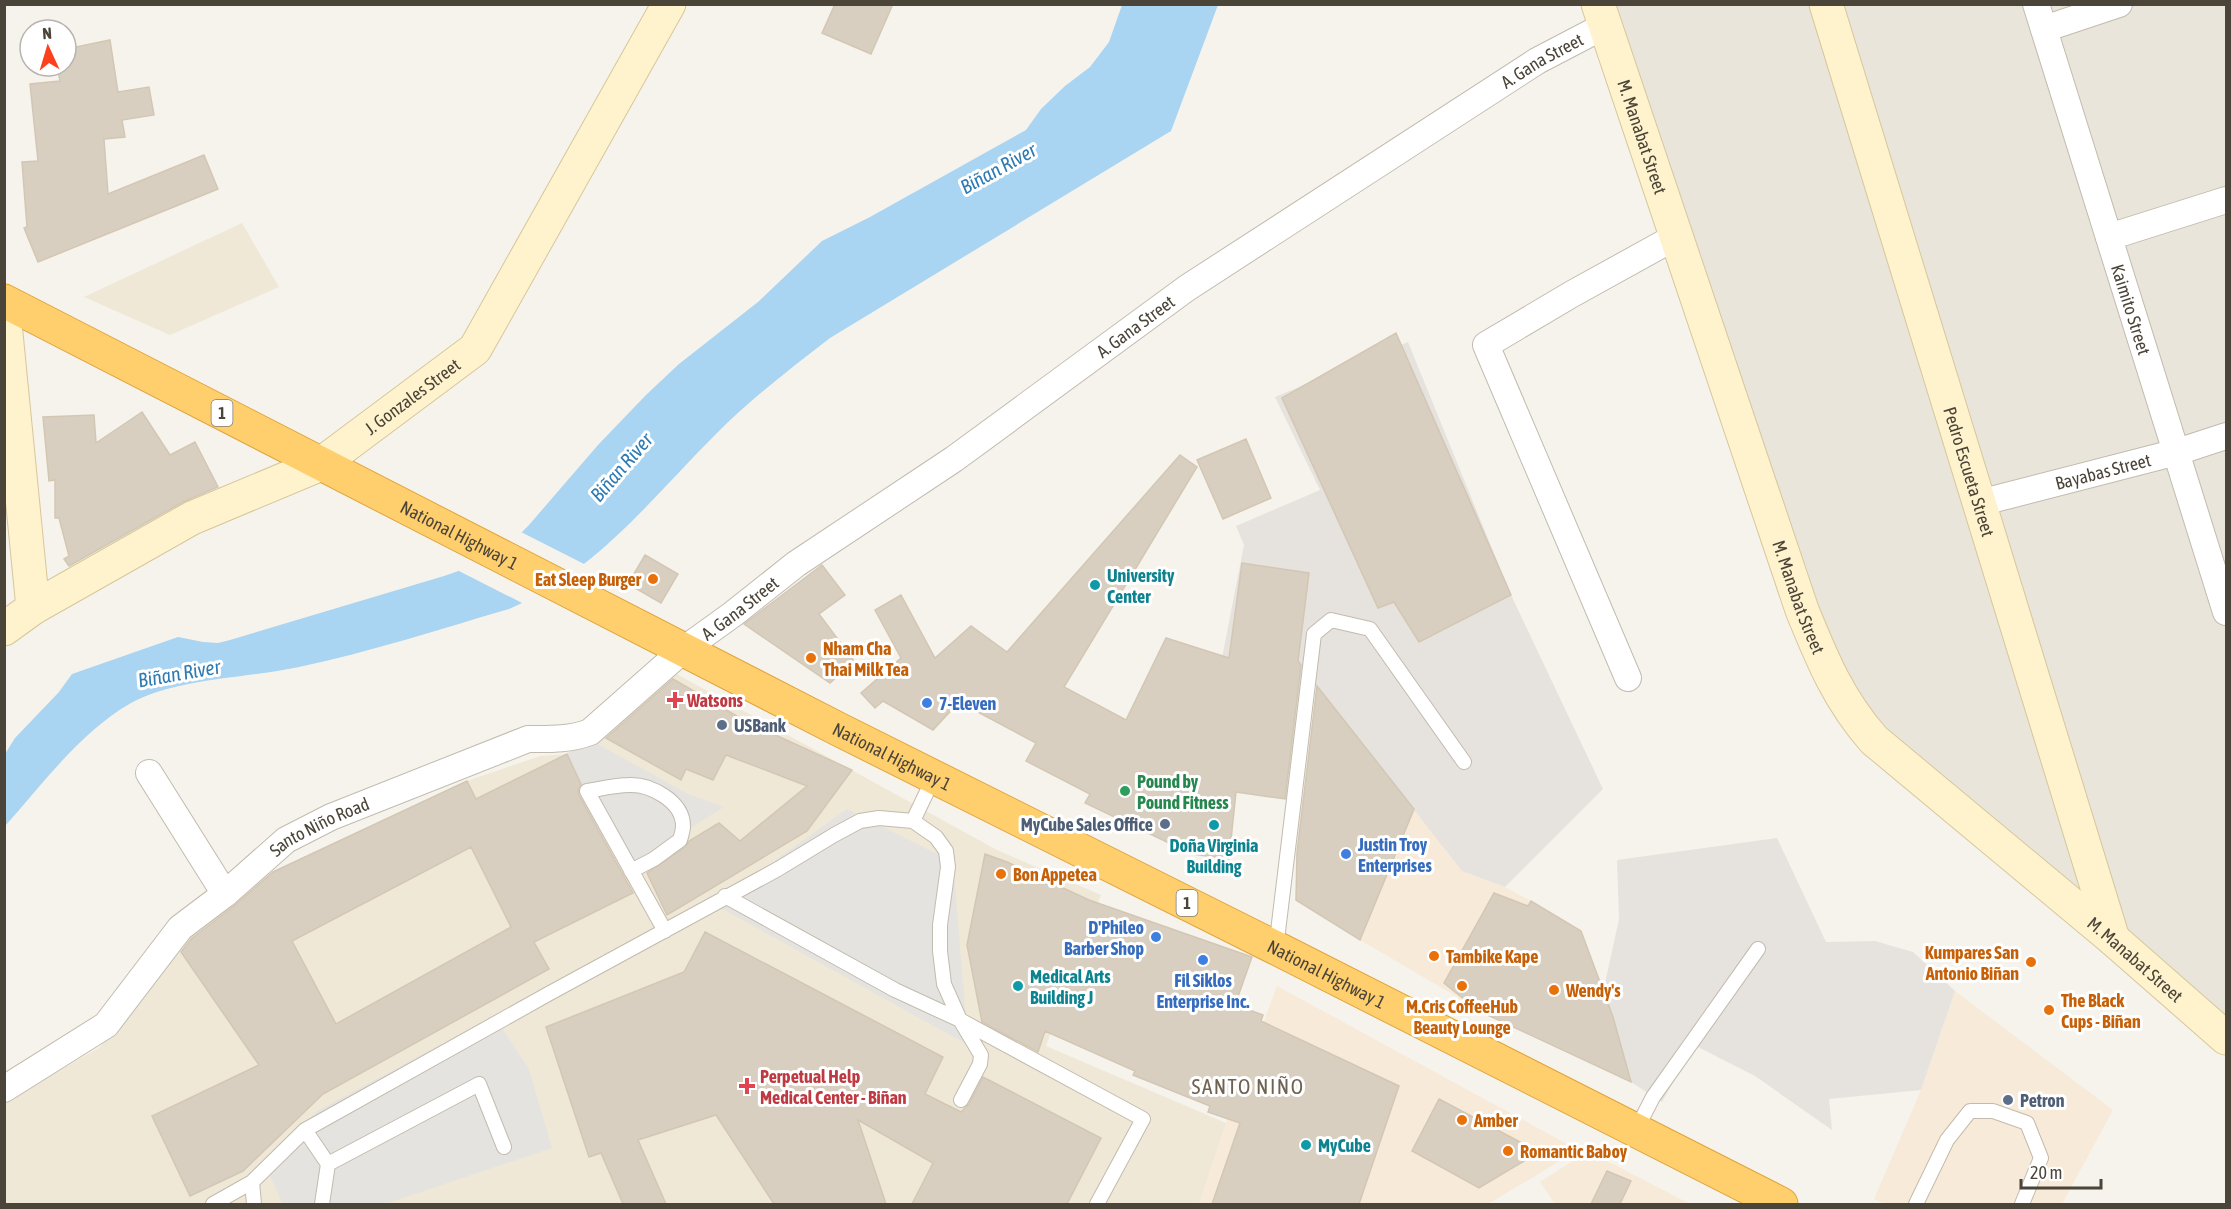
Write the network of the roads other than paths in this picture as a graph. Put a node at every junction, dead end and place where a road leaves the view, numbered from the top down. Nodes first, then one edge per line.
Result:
1 (669, 4) edge
2 (1826, 4) edge
3 (2036, 4) edge
4 (2119, 4) edge
5 (1601, 15) edge
6 (2044, 29) junction
7 (2226, 200) edge
8 (1677, 236) junction
9 (2109, 237) junction
10 (4, 302) edge
11 (4, 313) edge
12 (2226, 436) edge
13 (2177, 452) junction
14 (321, 464) junction
15 (1979, 503) junction
16 (33, 608) junction
17 (2226, 612) edge
18 (4, 629) edge
19 (683, 650) junction
20 (1628, 678) dead end
21 (1464, 762) dead end
22 (149, 773) dead end
23 (934, 777) junction
24 (913, 821) junction
25 (631, 871) junction
26 (225, 894) junction
27 (725, 896) junction
28 (665, 931) junction
29 (2112, 939) junction
30 (1276, 948) junction
31 (1758, 949) dead end
32 (960, 1020) junction
33 (2226, 1038) edge
34 (4, 1089) edge
35 (961, 1100) dead end
36 (305, 1130) junction
37 (1636, 1130) junction
38 (504, 1147) dead end
39 (328, 1164) junction
40 (252, 1182) junction
41 (213, 1204) edge
42 (254, 1204) edge
43 (322, 1204) edge
44 (1097, 1204) edge
45 (1781, 1204) edge
46 (1916, 1204) edge
47 (2022, 1204) edge

1 - 14 street, J. Gonzales Street
2 - 15 street, Pedro Escueta Street
3 - 6 street, Kaimito Street
4 - 6 street
5 - 8 street, M. Manabat Street
5 - 19 street, A. Gana Street
6 - 9 street, Kaimito Street
7 - 9 street
8 - 20 street
8 - 29 street, M. Manabat Street
9 - 13 street, Kaimito Street
10 - 14 highway, National Highway 1 / 1
11 - 16 street
12 - 13 street, Bayabas Street
13 - 15 street, Bayabas Street
13 - 17 street, Kaimito Street
14 - 16 street, J. Gonzales Street
14 - 19 highway, National Highway 1 / 1
15 - 29 street, Pedro Escueta Street
16 - 18 street, J. Gonzales Street
19 - 23 highway, National Highway 1 / 1
19 - 26 street, Santo Niño Road
21 - 30 lane
22 - 26 street
23 - 24 lane
23 - 30 highway, National Highway 1 / 1
24 - 27 lane
24 - 32 lane
25 - 25 lane
25 - 28 lane
26 - 34 street, Santo Niño Road
27 - 28 lane
27 - 32 lane
28 - 36 lane
29 - 33 street, M. Manabat Street
30 - 37 highway, National Highway 1 / 1
31 - 37 lane
32 - 35 lane
32 - 44 lane
36 - 39 lane
36 - 40 lane
37 - 45 highway, National Highway 1 / 1
38 - 39 lane
39 - 43 lane
40 - 41 lane
40 - 42 lane
46 - 47 lane

